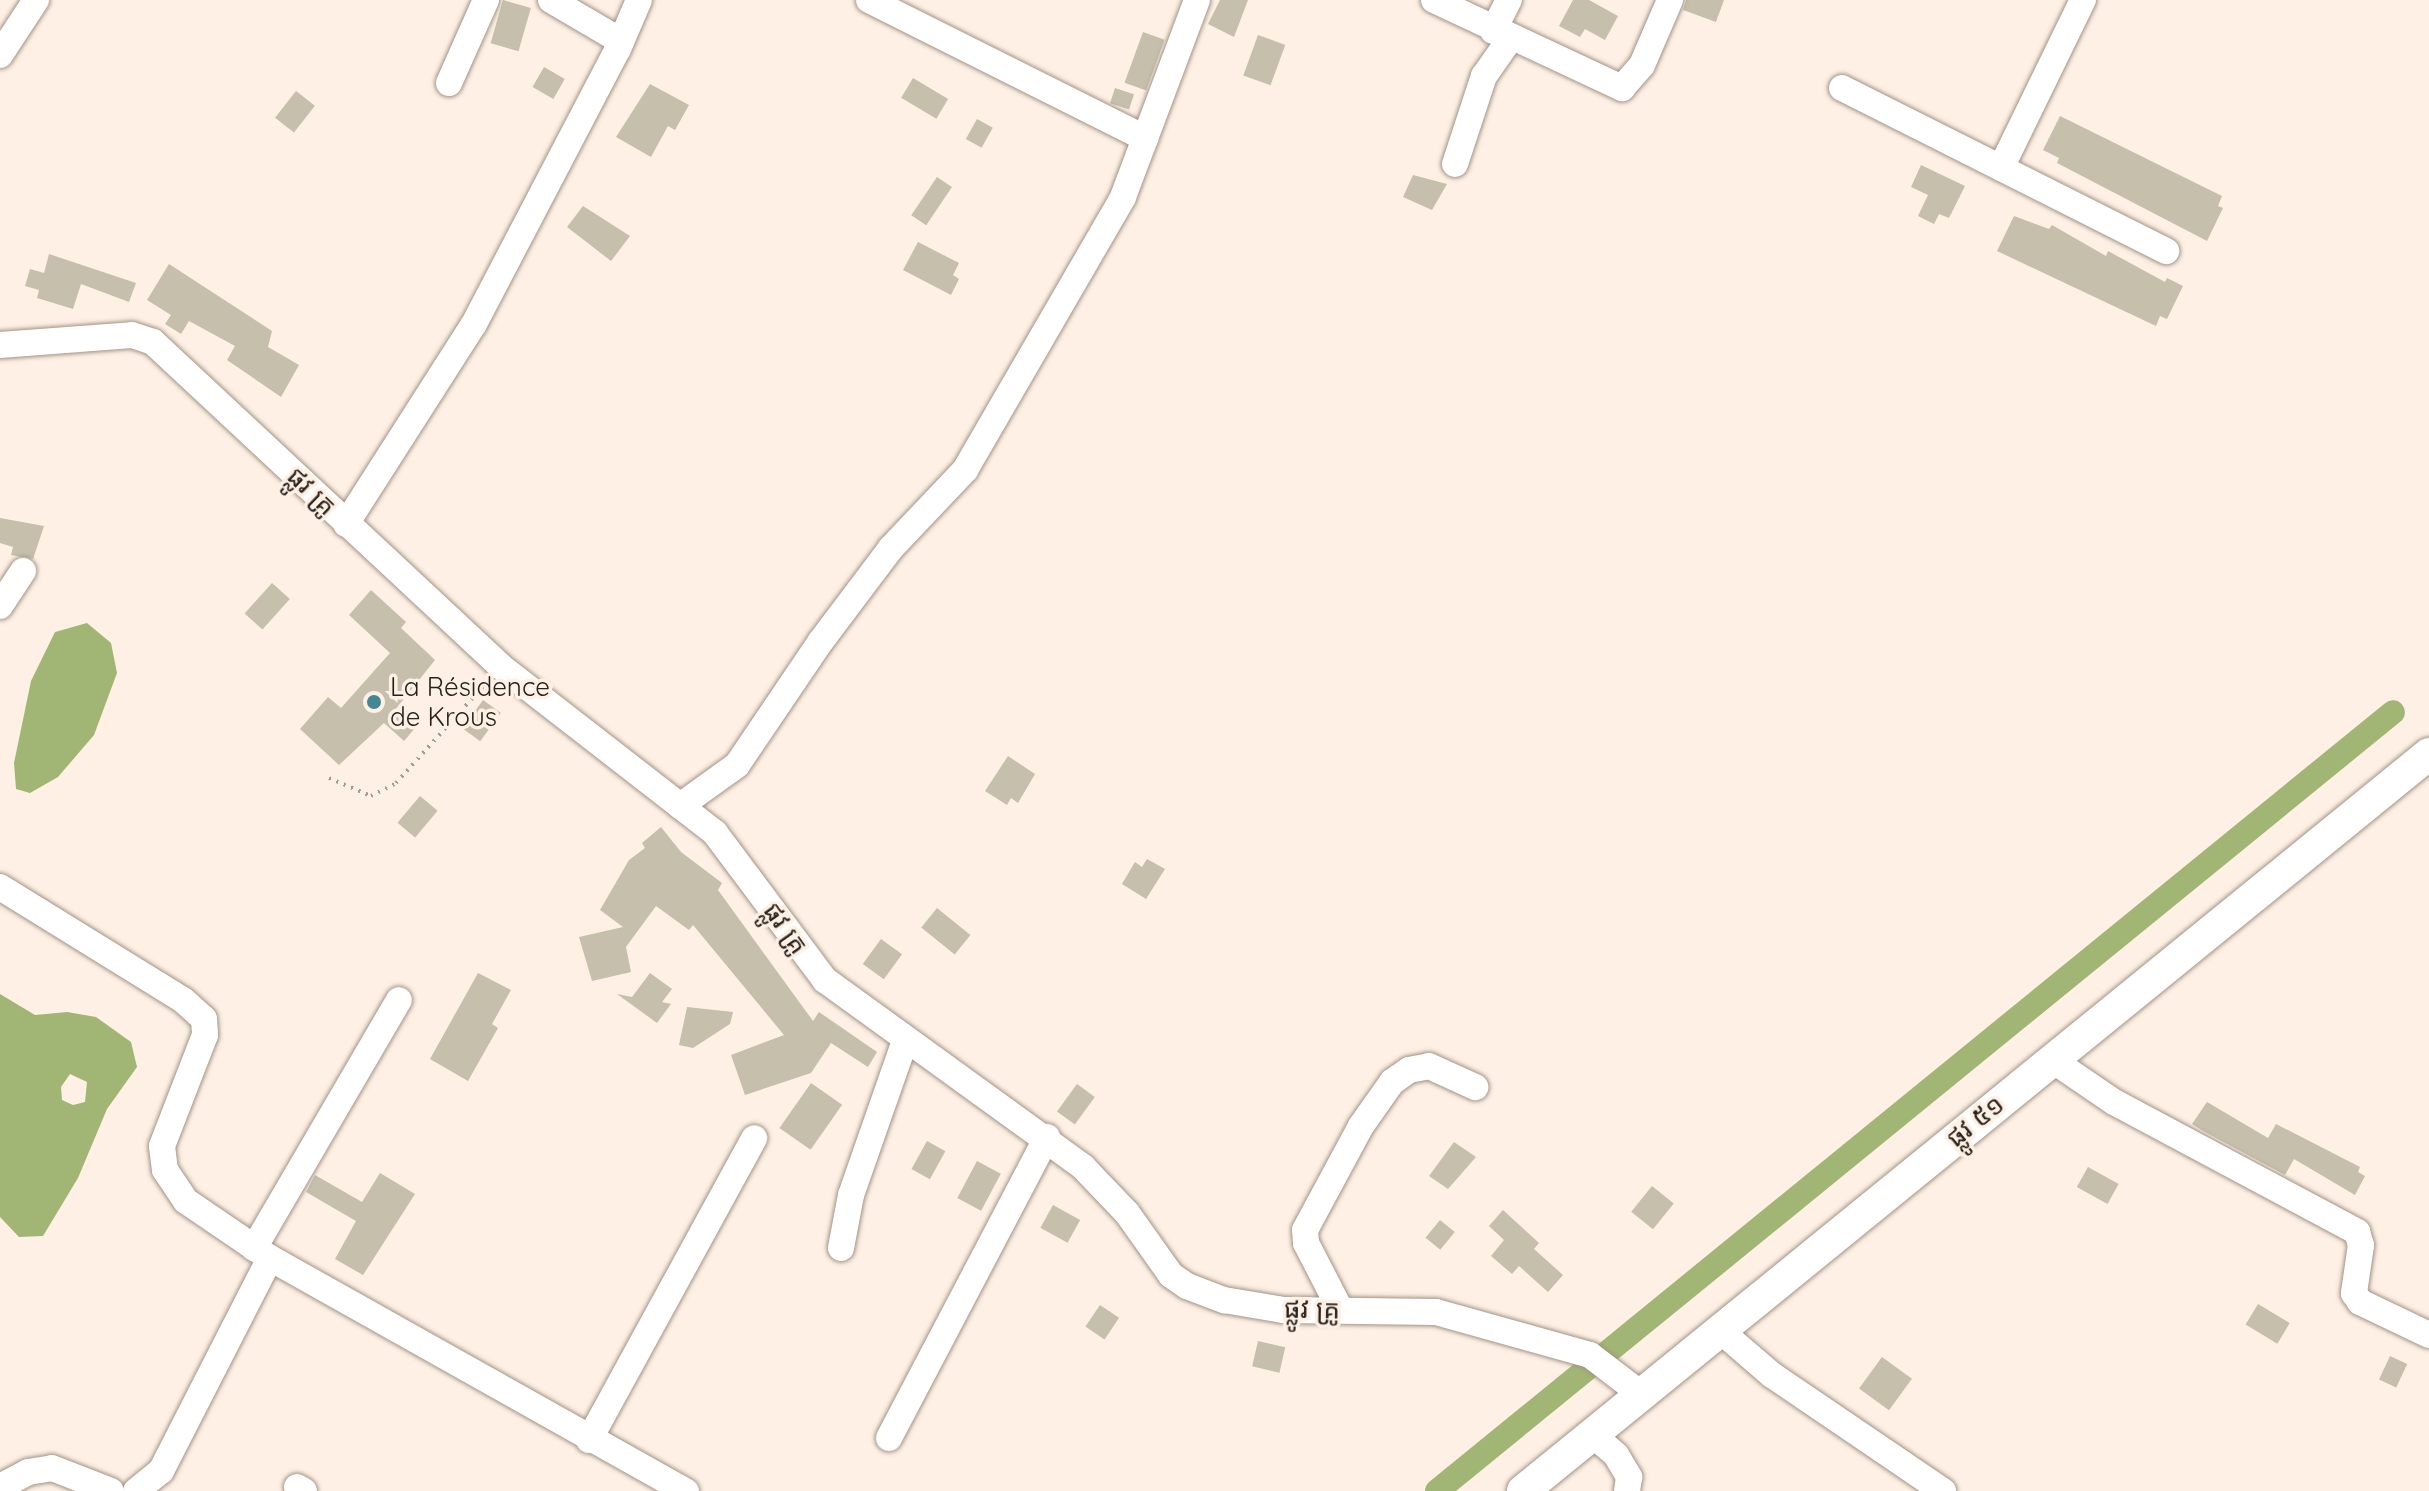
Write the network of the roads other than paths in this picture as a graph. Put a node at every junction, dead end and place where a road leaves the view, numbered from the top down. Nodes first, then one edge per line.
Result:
1 (36, 0) edge
2 (486, 0) edge
3 (551, 0) edge
4 (639, 0) edge
5 (869, 0) edge
6 (1197, 0) edge
7 (1434, 0) edge
8 (1509, 0) edge
9 (1670, 0) edge
10 (2083, 0) edge
11 (1502, 35) junction
12 (621, 41) junction
13 (0, 55) edge
14 (449, 83) dead end
15 (1842, 88) dead end
16 (1145, 138) junction
17 (1455, 164) dead end
18 (2001, 168) junction
19 (2166, 251) dead end
20 (0, 345) edge
21 (346, 524) junction
22 (23, 571) dead end
23 (0, 606) edge
24 (2429, 754) edge
25 (680, 806) junction
26 (0, 887) edge
27 (399, 1000) dead end
28 (905, 1041) junction
29 (2051, 1059) junction
30 (1475, 1087) dead end
31 (1047, 1137) junction
32 (754, 1138) dead end
33 (841, 1248) dead end
34 (262, 1253) junction
35 (1340, 1309) junction
36 (1722, 1332) junction
37 (2429, 1335) edge
38 (1634, 1387) junction
39 (1592, 1434) junction
40 (889, 1438) dead end
41 (589, 1440) junction
42 (0, 1487) edge
43 (111, 1491) edge
44 (136, 1491) edge
45 (686, 1491) edge
46 (1523, 1491) edge
47 (1627, 1491) edge
48 (1943, 1491) edge

1 - 13 street
2 - 14 street
3 - 12 street
4 - 12 street
5 - 16 street
6 - 16 street
7 - 11 street
8 - 11 street
9 - 11 street
10 - 18 street
11 - 17 street
12 - 21 street
15 - 18 street
16 - 25 street
18 - 19 street
20 - 21 street, ផ្លូវ គ្រូ
21 - 25 street, ផ្លូវ គ្រូ
22 - 23 street
24 - 29 main road, ផ្លូវ ៥១
25 - 28 street, ផ្លូវ គ្រូ
26 - 34 street
27 - 34 street
28 - 31 street, ផ្លូវ គ្រូ
28 - 33 street
29 - 36 main road, ផ្លូវ ៥១
29 - 37 street
30 - 35 street
31 - 35 street, ផ្លូវ គ្រូ
31 - 40 street
32 - 41 street
34 - 41 street
34 - 44 street
35 - 38 street, ផ្លូវ គ្រូ
36 - 38 main road, ផ្លូវ ៥១
36 - 48 street
38 - 39 main road, ផ្លូវ ៥១
39 - 46 main road, ផ្លូវ ៥១
39 - 47 street
41 - 45 street
42 - 43 street

